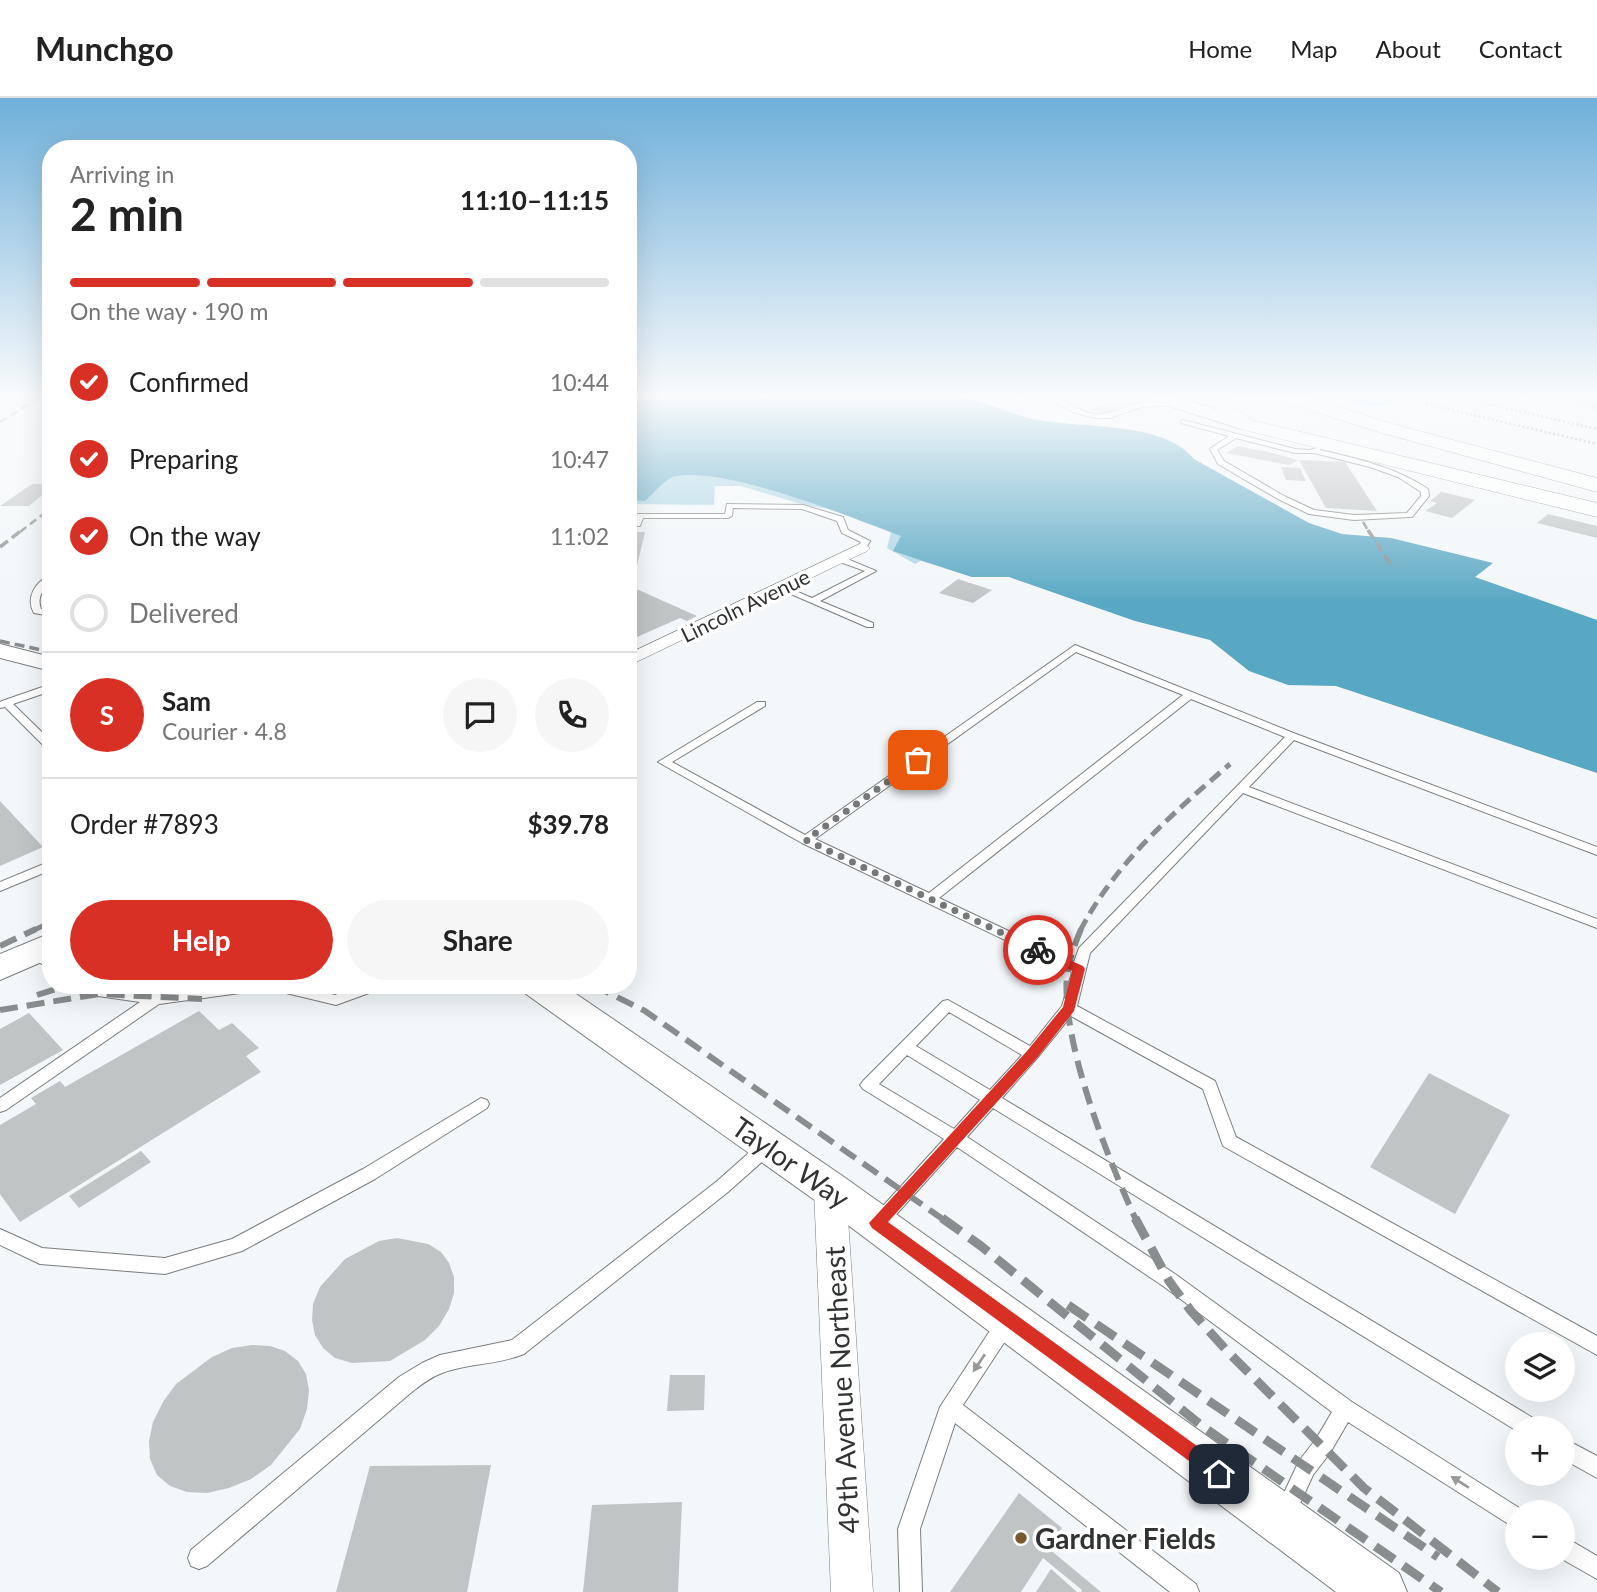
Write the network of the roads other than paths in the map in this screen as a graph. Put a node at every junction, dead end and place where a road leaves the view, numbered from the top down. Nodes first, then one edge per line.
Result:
1 (1227, 465) edge
2 (1372, 465) edge
3 (1397, 465) edge
4 (1434, 465) edge
5 (1522, 465) edge
6 (1597, 485) edge
7 (1597, 503) edge
8 (1597, 509) edge
9 (637, 524) edge
10 (862, 548) joint
11 (840, 559) junction
12 (42, 587) edge
13 (780, 588) junction
14 (813, 601) junction
15 (42, 612) edge
16 (870, 625) dead end
17 (0, 651) edge
18 (637, 657) edge
19 (42, 662) edge
20 (42, 690) edge
21 (1190, 695) junction
22 (3, 704) edge
23 (761, 704) dead end
24 (1292, 736) junction
25 (42, 739) edge
26 (1241, 788) junction
27 (806, 840) junction
28 (1597, 851) edge
29 (42, 869) edge
30 (0, 887) edge
31 (930, 899) junction
32 (1597, 924) edge
33 (42, 955) edge
34 (0, 968) edge
35 (1079, 969) junction
36 (120, 994) edge
37 (194, 994) edge
38 (311, 994) edge
39 (352, 994) edge
40 (551, 994) edge
41 (155, 999) junction
42 (1069, 1008) junction
43 (906, 1047) junction
44 (1032, 1054) junction
45 (991, 1098) junction
46 (481, 1104) dead end
47 (0, 1106) edge
48 (956, 1138) junction
49 (768, 1146) junction
50 (830, 1189) junction
51 (877, 1223) junction
52 (0, 1237) edge
53 (1008, 1319) junction
54 (1597, 1346) edge
55 (950, 1407) junction
56 (1345, 1409) junction
57 (1511, 1416) edge
58 (1575, 1455) edge
59 (1597, 1468) edge
60 (1505, 1510) edge
61 (1282, 1520) junction
62 (1575, 1554) edge
63 (200, 1558) dead end
64 (1597, 1568) edge
65 (852, 1592) edge
66 (911, 1592) edge
67 (1188, 1592) edge
68 (1380, 1592) edge

1 - 2 lane
3 - 8 main road
4 - 7 main road
5 - 6 main road
9 - 10 lane
10 - 11 street, Lincoln Avenue
11 - 13 street, Lincoln Avenue
11 - 14 lane
12 - 15 lane
13 - 14 lane
13 - 18 street, Lincoln Avenue
14 - 16 lane
17 - 19 street
20 - 22 lane
21 - 24 lane
21 - 27 lane
21 - 31 lane
22 - 25 lane
23 - 27 lane
24 - 26 lane
24 - 28 lane
26 - 32 lane
26 - 35 lane
27 - 31 lane
29 - 30 lane
31 - 35 lane
33 - 34 street
35 - 42 lane
36 - 41 lane
37 - 41 lane
38 - 39 lane
40 - 49 street, Taylor Way
41 - 47 lane
42 - 44 lane
42 - 54 lane
43 - 44 lane
43 - 45 lane
43 - 48 lane
44 - 45 lane
45 - 48 lane
45 - 57 lane
46 - 52 lane
48 - 51 lane
48 - 56 lane
49 - 50 street, Taylor Way
49 - 63 lane
50 - 51 street, Taylor Way
50 - 65 street, 49th Avenue Northeast
51 - 53 street, Taylor Way
53 -> 55 lane
53 - 61 street, Taylor Way
55 - 66 lane
55 - 67 lane
60 -> 56 lane
56 - 61 lane
58 - 59 lane
61 - 68 street, Taylor Way
62 - 64 lane

